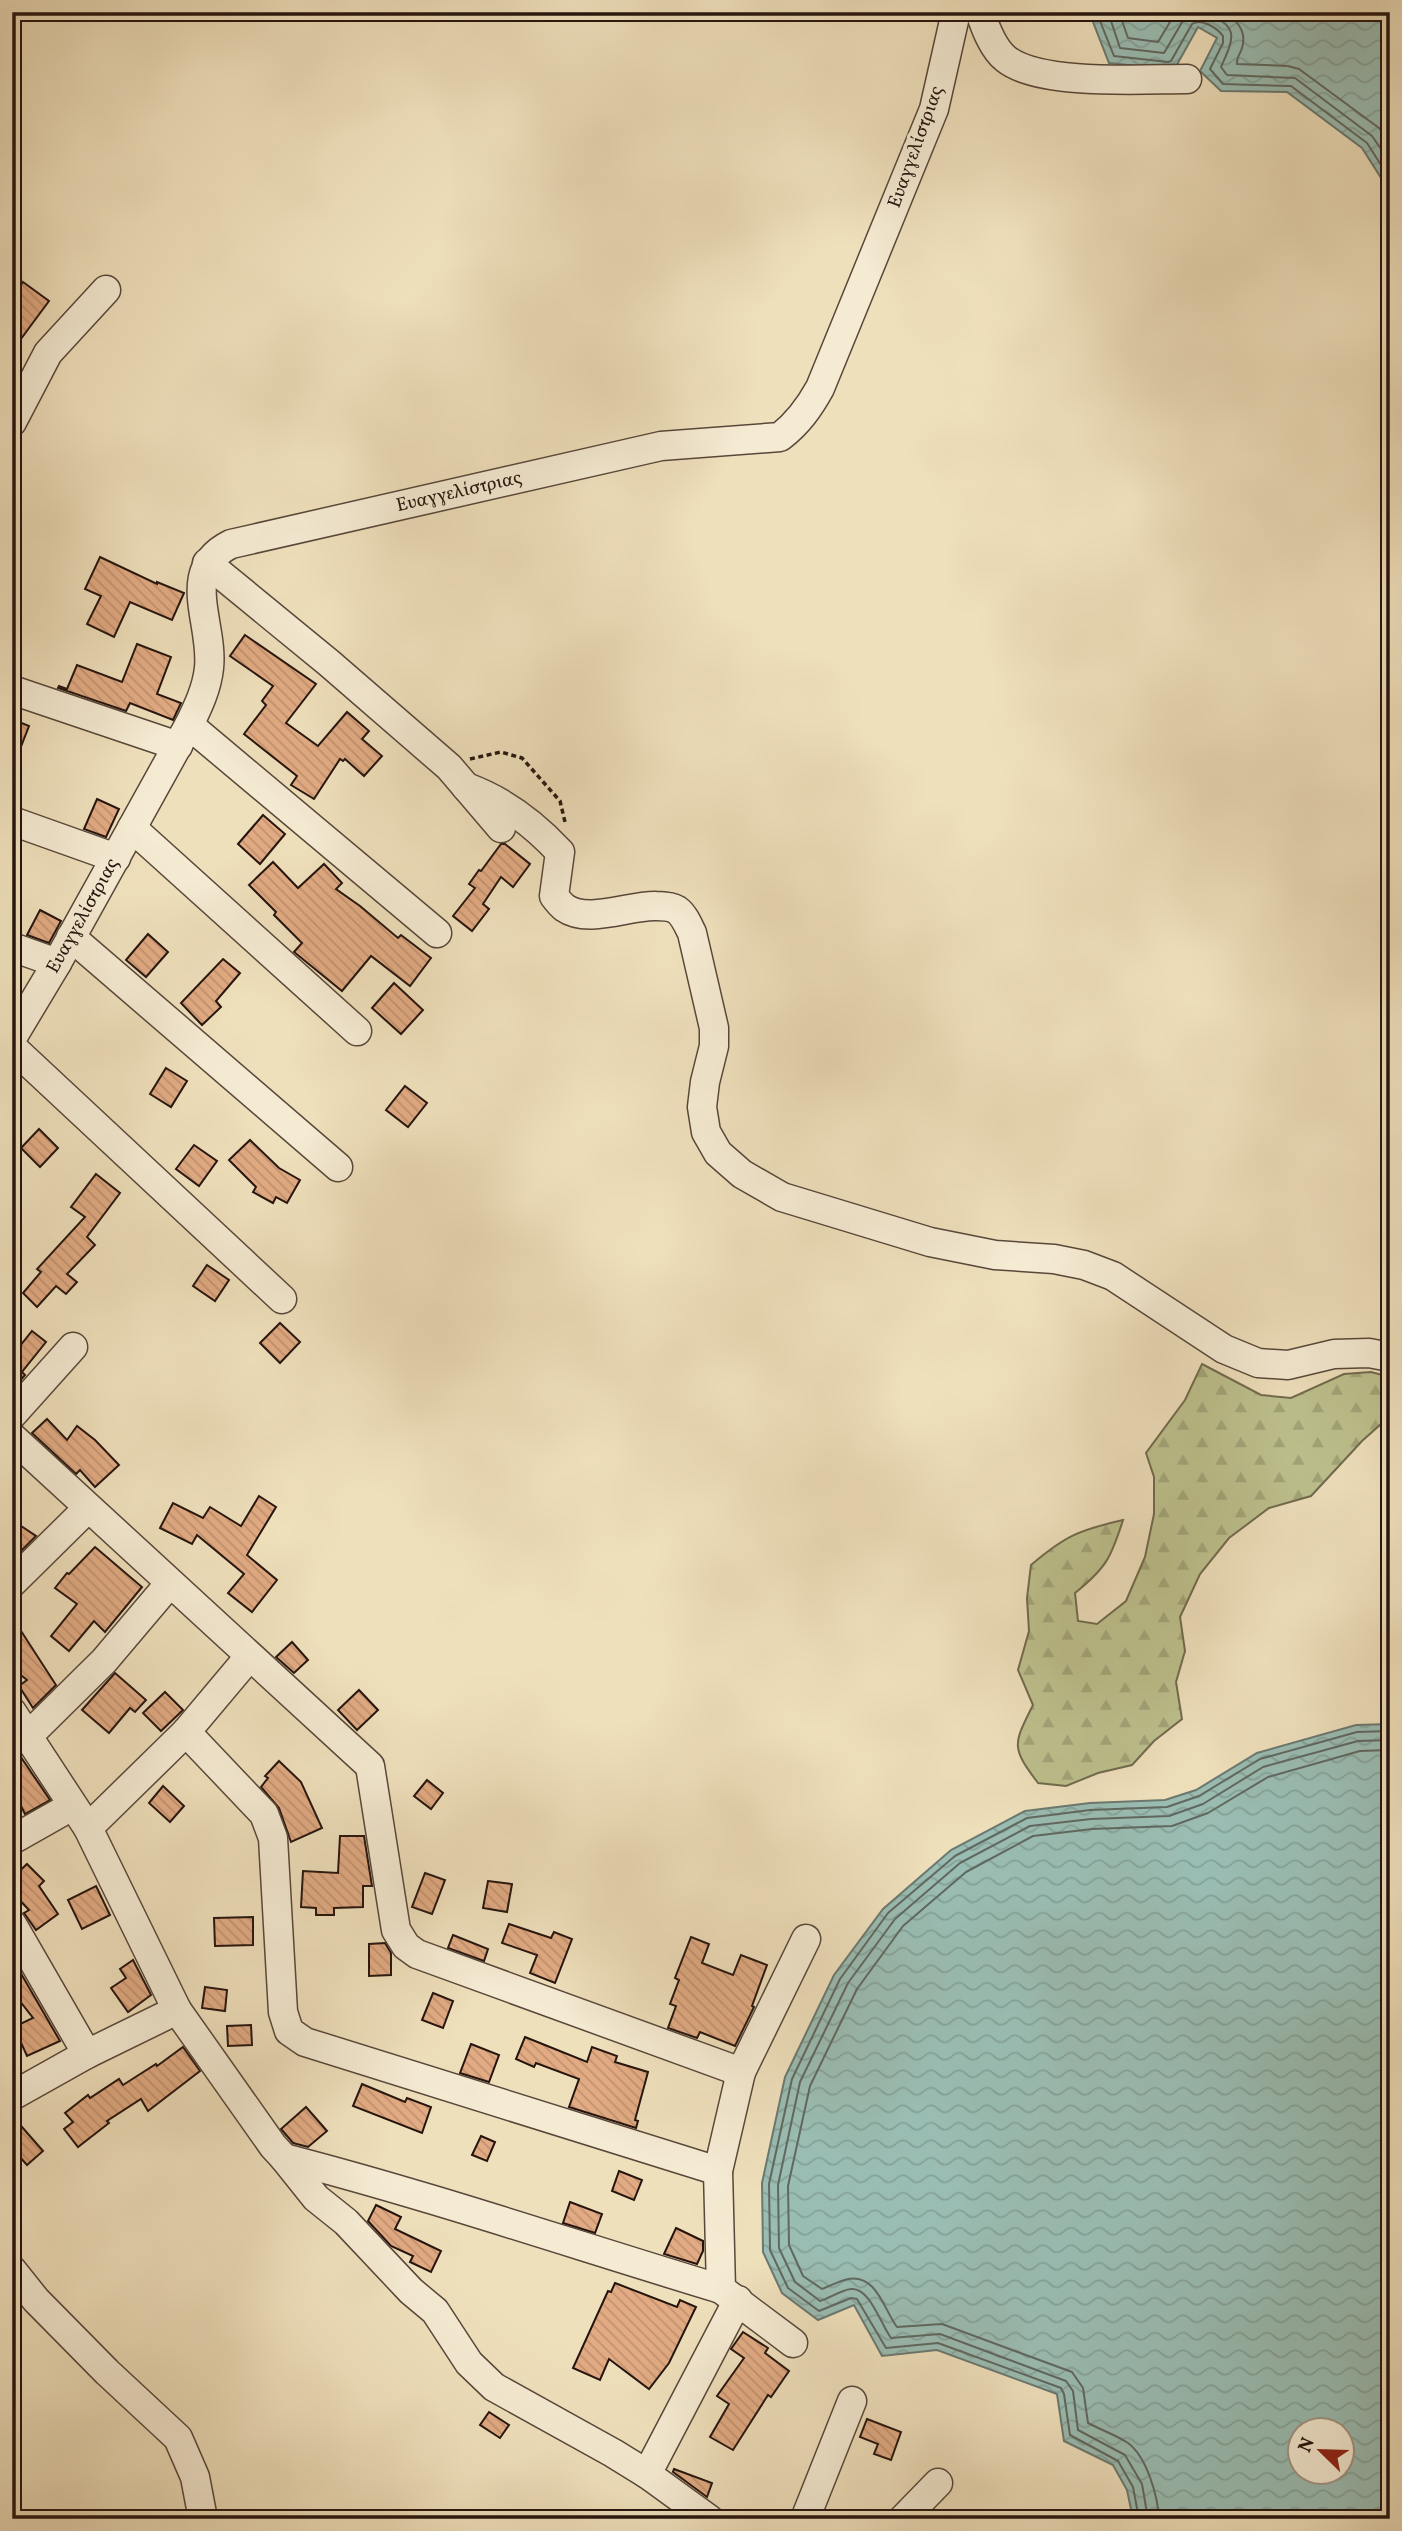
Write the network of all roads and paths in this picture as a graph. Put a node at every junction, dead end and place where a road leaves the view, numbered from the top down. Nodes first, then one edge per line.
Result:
1 (956, 12) edge
2 (980, 12) edge
3 (1187, 79) dead end
4 (106, 290) dead end
5 (12, 422) edge
6 (207, 563) junction
7 (12, 690) edge
8 (184, 736) junction
9 (457, 777) junction
10 (12, 821) edge
11 (566, 827) dead end
12 (132, 828) junction
13 (502, 828) dead end
14 (116, 858) junction
15 (437, 933) dead end
16 (71, 937) junction
17 (12, 947) edge
18 (57, 963) junction
19 (357, 1031) dead end
20 (12, 1038) edge
21 (12, 1047) edge
22 (338, 1167) dead end
23 (282, 1299) dead end
24 (73, 1347) dead end
25 (1390, 1356) edge
26 (12, 1415) edge
27 (12, 1437) edge
28 (88, 1508) junction
29 (12, 1583) edge
30 (170, 1583) junction
31 (249, 1657) junction
32 (16, 1720) edge
33 (186, 1732) junction
34 (80, 1817) junction
35 (12, 1840) edge
36 (12, 1924) edge
37 (806, 1939) dead end
38 (177, 2010) junction
39 (87, 2054) junction
40 (741, 2072) junction
41 (12, 2096) edge
42 (284, 2158) junction
43 (718, 2171) junction
44 (12, 2270) edge
45 (729, 2294) junction
46 (793, 2343) dead end
47 (852, 2401) dead end
48 (647, 2474) junction
49 (938, 2483) dead end
50 (204, 2519) edge
51 (709, 2519) edge
52 (805, 2519) edge
53 (903, 2519) edge

1 - 6 street, Ευαγγελίστριας
2 - 3 street
4 - 5 street
6 - 8 street, Ευαγγελίστριας
6 - 9 street
7 - 8 street
8 - 12 street, Ευαγγελίστριας
8 - 15 street
9 - 11 path
9 - 13 street
9 - 25 street
10 - 14 street
12 - 14 street, Ευαγγελίστριας
12 - 19 street
14 - 16 street, Ευαγγελίστριας
16 - 18 street, Ευαγγελίστριας
16 - 22 street
17 - 18 street
18 - 20 street, Ευαγγελίστριας
21 - 23 street
24 - 26 street
27 - 28 street
28 - 29 street
28 - 30 street
30 - 31 street
30 - 32 street
31 - 33 street
31 - 40 street
32 - 34 street
33 - 34 street
33 - 43 street
34 - 35 street
34 - 38 street
36 - 39 street
37 - 40 street
38 - 39 street
38 - 42 street
39 - 41 street
40 - 43 street
42 - 45 street
42 - 48 street
43 - 45 street
44 - 50 street
45 - 46 street
45 - 48 street
47 - 52 street
48 - 51 street
49 - 53 street

